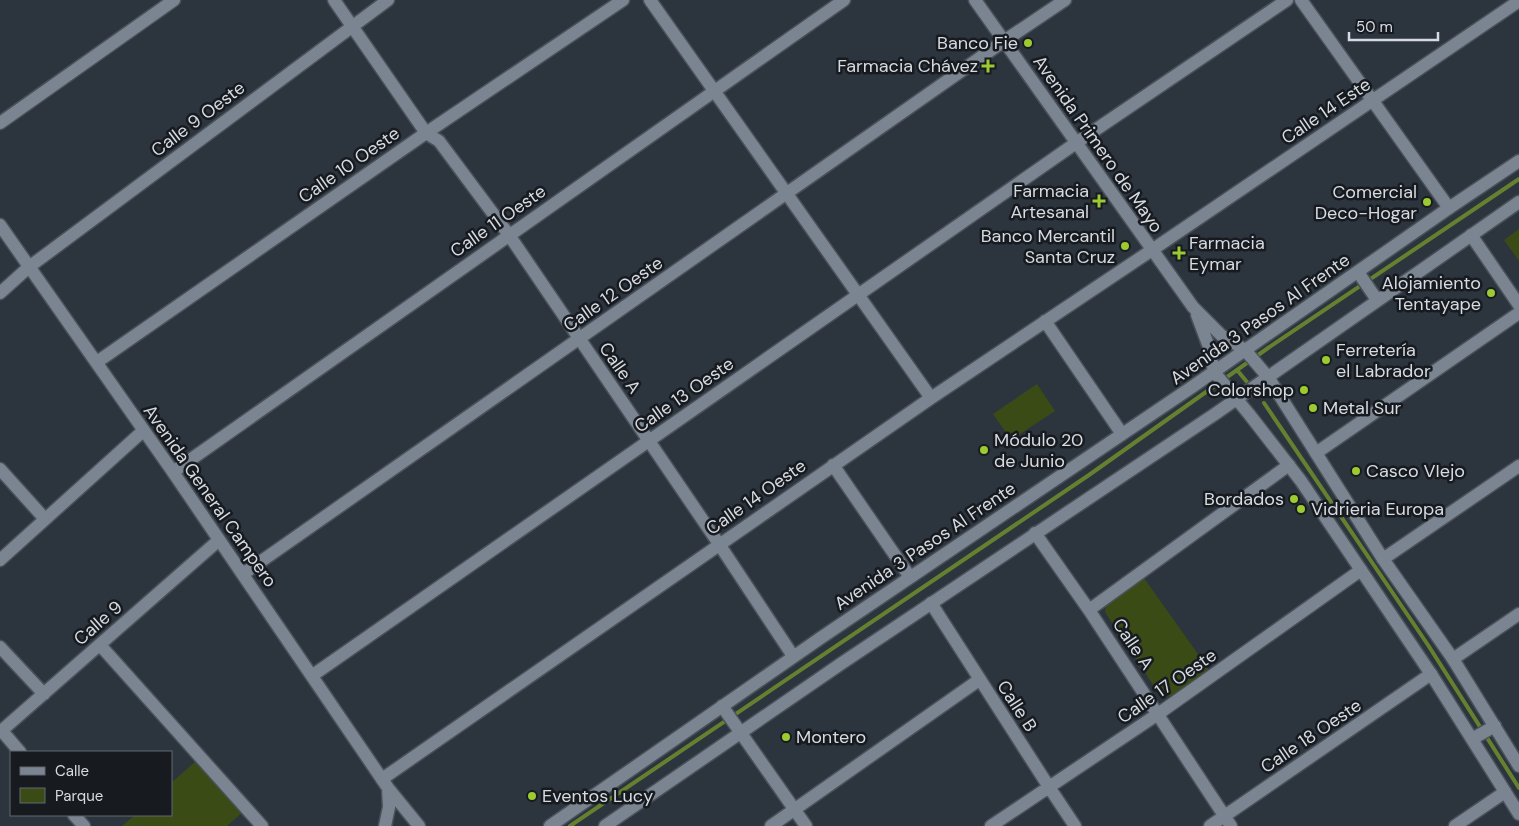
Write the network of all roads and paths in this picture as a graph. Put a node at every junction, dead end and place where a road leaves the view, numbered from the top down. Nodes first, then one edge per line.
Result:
1 (174, 0) edge
2 (334, 0) edge
3 (388, 0) edge
4 (623, 0) edge
5 (650, 0) edge
6 (844, 0) edge
7 (975, 0) edge
8 (1065, 0) edge
9 (1287, 0) edge
10 (1301, 0) edge
11 (1519, 1) edge
12 (352, 26) junction
13 (1004, 41) junction
14 (714, 90) junction
15 (1372, 100) junction
16 (0, 123) edge
17 (426, 132) junction
18 (1076, 143) junction
19 (1519, 161) edge
20 (786, 194) junction
21 (1519, 202) edge
22 (1449, 208) junction
23 (0, 225) edge
24 (509, 235) junction
25 (1471, 235) junction
26 (1152, 250) junction
27 (29, 267) junction
28 (1359, 275) junction
29 (0, 293) edge
30 (859, 295) junction
31 (1377, 300) junction
32 (1519, 305) edge
33 (1193, 308) junction
34 (1519, 313) edge
35 (1044, 321) junction
36 (579, 339) junction
37 (1246, 351) junction
38 (97, 362) junction
39 (1264, 372) junction
40 (1216, 373) junction
41 (931, 398) junction
42 (1237, 398) junction
43 (143, 431) junction
44 (1122, 434) junction
45 (649, 441) junction
46 (1316, 453) junction
47 (833, 465) junction
48 (1289, 465) junction
49 (1519, 466) edge
50 (0, 469) edge
51 (173, 472) junction
52 (45, 519) junction
53 (1035, 533) junction
54 (219, 540) junction
55 (719, 544) junction
56 (1384, 559) junction
57 (0, 560) edge
58 (1360, 570) junction
59 (243, 574) junction
60 (910, 577) junction
61 (931, 603) junction
62 (1089, 610) junction
63 (1519, 614) edge
64 (100, 645) junction
65 (0, 647) edge
66 (793, 656) junction
67 (1453, 659) junction
68 (1431, 674) junction
69 (312, 675) junction
70 (979, 680) junction
71 (44, 694) junction
72 (1158, 714) junction
73 (731, 719) junction
74 (1493, 727) junction
75 (1, 732) edge
76 (1474, 738) junction
77 (19, 751) edge
78 (1519, 766) edge
79 (385, 783) junction
80 (1049, 787) junction
81 (1505, 792) junction
82 (795, 810) junction
83 (1519, 814) edge
84 (75, 816) edge
85 (1228, 821) edge
86 (84, 826) edge
87 (262, 826) edge
88 (385, 826) edge
89 (419, 826) edge
90 (550, 826) edge
91 (606, 826) edge
92 (771, 826) edge
93 (806, 826) edge
94 (991, 826) edge
95 (1075, 826) edge
96 (1210, 826) edge
97 (1455, 826) edge

1 - 16 street
2 - 12 street, Calle A
3 - 12 street, Calle 9 Oeste
4 - 17 street, Calle 10 Oeste
5 - 14 street
6 - 14 street, Calle 11 Oeste
7 - 13 street, Avenida Primero de Mayo
8 - 13 street, Calle 12 Oeste
9 - 18 street, Calle 13 Oeste
10 - 15 street
11 - 15 street, Calle 14 Este
12 - 17 street, Calle A
12 - 27 street, Calle 9 Oeste
13 - 18 street, Avenida Primero de Mayo
13 - 20 street, Calle 12 Oeste
14 - 20 street
14 - 24 street, Calle 11 Oeste
15 - 22 street
15 - 26 street, Calle 14 Este
17 - 24 street, Calle A
17 - 38 street, Calle 10 Oeste
18 - 26 street, Avenida Primero de Mayo
18 - 30 street, Calle 13 Oeste
19 - 22 street, Avenida 3 Pasos Al Frente
20 - 30 street
20 - 36 street, Calle 12 Oeste
21 - 25 street, Avenida 3 Pasos Al Frente
22 - 28 street, Avenida 3 Pasos Al Frente
23 - 27 street, Avenida General Campero
24 - 36 street, Calle A
24 - 51 street, Calle 11 Oeste
25 - 31 street, Avenida 3 Pasos Al Frente
25 - 32 street
26 - 33 street, Avenida Primero de Mayo
26 - 35 street, Calle 14 Oeste
27 - 29 street, Calle 9 Oeste
27 - 38 street, Avenida General Campero
28 - 31 street
28 - 37 street, Avenida 3 Pasos Al Frente
30 - 41 street
30 - 45 street, Calle 13 Oeste
31 - 39 street, Avenida 3 Pasos Al Frente
33 - 37 street, Avenida Primero de Mayo
33 - 40 street, Avenida Primero de Mayo
34 - 46 street
35 - 41 street, Calle 14 Oeste
35 - 44 street
36 - 45 street, Calle A
36 - 59 street, Calle 12 Oeste
37 - 39 street, Avenida Primero de Mayo
37 - 40 street, Avenida 3 Pasos Al Frente
38 - 43 street, Avenida General Campero
39 - 42 street, Avenida 3 Pasos Al Frente
39 - 46 street, Avenida Primero de Mayo
40 - 42 street
40 - 44 street, Avenida 3 Pasos Al Frente
41 - 47 street, Calle 14 Oeste
42 - 48 street
42 - 53 street, Avenida 3 Pasos Al Frente
43 - 51 street, Avenida General Campero
43 - 52 street
44 - 60 street, Avenida 3 Pasos Al Frente
45 - 55 street, Calle A
45 - 69 street, Calle 13 Oeste
46 - 56 street, Avenida Primero de Mayo
47 - 55 street, Calle 14 Oeste
47 - 60 street
48 - 58 street
48 - 62 street
49 - 56 street
50 - 52 street
51 - 54 street, Avenida General Campero
52 - 57 street
53 - 61 street, Avenida 3 Pasos Al Frente
53 - 62 street, Calle A
54 - 59 street, Avenida General Campero
54 - 64 street, Calle 9
55 - 66 street, Calle A
55 - 79 street, Calle 14 Oeste
56 - 67 street, Avenida Primero de Mayo
58 - 68 street
58 - 72 street, Calle 17 Oeste
59 - 69 street, Avenida General Campero
60 - 66 street, Avenida 3 Pasos Al Frente
61 - 70 street, Calle B
61 - 73 street, Avenida 3 Pasos Al Frente
62 - 72 street, Calle A
63 - 67 street
64 - 71 street, Calle 9
64 - 87 street
65 - 71 street
66 - 73 street, Avenida 3 Pasos Al Frente
67 - 74 street, Avenida Primero de Mayo
68 - 76 street
68 - 85 street, Calle 18 Oeste
69 - 79 street, Avenida General Campero
70 - 80 street, Calle B
70 - 82 street
71 - 75 street, Calle 9
72 - 80 street, Calle 17 Oeste
72 - 85 street, Calle A
73 - 82 street
73 - 90 street, Avenida 3 Pasos Al Frente
73 - 91 street, Avenida 3 Pasos Al Frente
74 - 76 street
74 - 78 street, Avenida Primero de Mayo
75 - 77 street
76 - 81 street
79 - 88 street
79 - 89 street, Avenida General Campero
80 - 94 street, Calle 17 Oeste
80 - 95 street, Calle B
81 - 83 street
81 - 97 street
82 - 92 street
82 - 93 street
84 - 86 street
85 - 96 street, Calle 18 Oeste

